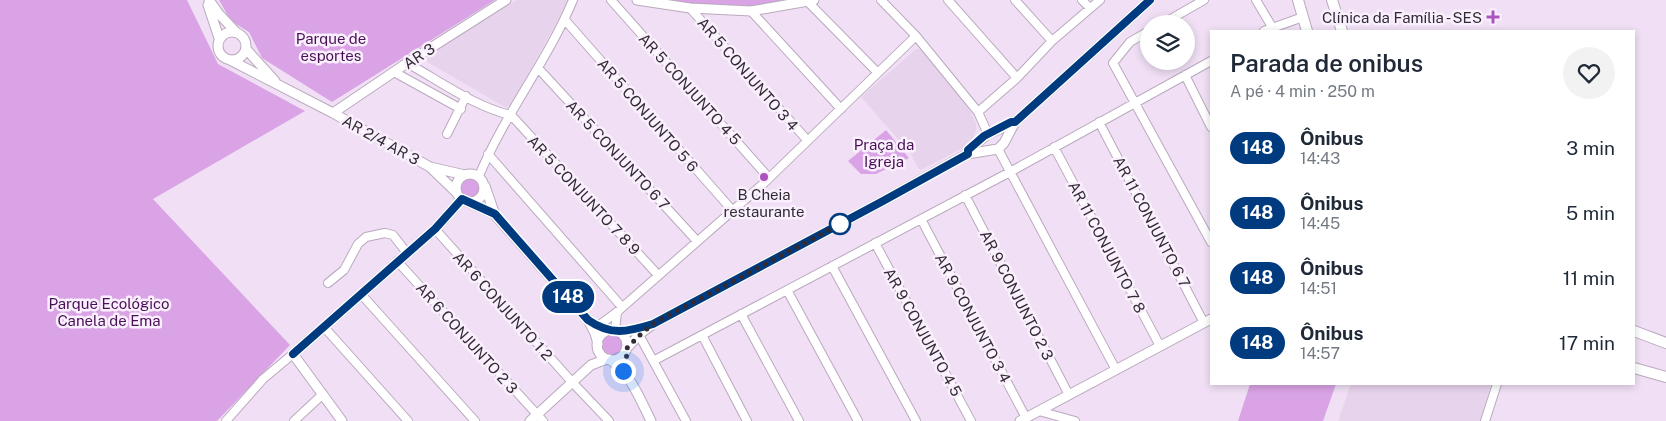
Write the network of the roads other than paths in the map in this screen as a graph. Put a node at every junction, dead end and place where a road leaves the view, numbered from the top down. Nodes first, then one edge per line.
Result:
1 (208, 0) edge
2 (506, 0) edge
3 (573, 0) edge
4 (610, 0) edge
5 (637, 0) edge
6 (881, 0) edge
7 (948, 0) edge
8 (1015, 0) edge
9 (1082, 0) edge
10 (1100, 0) edge
11 (1150, 0) edge
12 (1204, 0) edge
13 (1256, 0) edge
14 (1298, 0) edge
15 (1332, 0) edge
16 (811, 1) edge
17 (690, 8) junction
18 (1090, 8) junction
19 (751, 11) junction
20 (1178, 15) edge
21 (1337, 17) junction
22 (564, 20) junction
23 (1307, 26) edge
24 (1268, 29) edge
25 (1337, 30) edge
26 (1342, 30) edge
27 (234, 31) junction
28 (916, 36) junction
29 (1140, 36) edge
30 (219, 38) junction
31 (1052, 41) junction
32 (246, 49) junction
33 (230, 60) junction
34 (1210, 62) edge
35 (407, 63) junction
36 (538, 68) junction
37 (394, 72) junction
38 (878, 72) junction
39 (1185, 75) junction
40 (1017, 78) junction
41 (281, 86) junction
42 (466, 96) junction
43 (1135, 103) junction
44 (841, 108) junction
45 (461, 109) junction
46 (978, 112) junction
47 (333, 113) junction
48 (511, 116) junction
49 (1015, 122) junction
50 (1099, 122) junction
51 (1210, 125) edge
52 (447, 134) dead end
53 (988, 135) junction
54 (807, 140) junction
55 (1054, 147) junction
56 (997, 148) junction
57 (488, 154) junction
58 (968, 154) junction
59 (430, 167) junction
60 (1010, 172) junction
61 (465, 175) junction
62 (479, 176) junction
63 (769, 178) junction
64 (485, 186) junction
65 (965, 195) junction
66 (462, 198) junction
67 (732, 210) junction
68 (495, 214) junction
69 (921, 219) junction
70 (435, 229) junction
71 (1210, 240) edge
72 (697, 241) junction
73 (875, 243) junction
74 (407, 253) junction
75 (397, 261) junction
76 (832, 266) junction
77 (658, 276) junction
78 (328, 283) dead end
79 (787, 290) junction
80 (361, 294) junction
81 (619, 310) junction
82 (741, 314) junction
83 (588, 320) junction
84 (1208, 321) edge
85 (653, 324) junction
86 (324, 326) junction
87 (598, 326) junction
88 (614, 331) junction
89 (1635, 331) edge
90 (639, 335) junction
91 (702, 335) junction
92 (1635, 336) edge
93 (1666, 344) edge
94 (598, 345) junction
95 (1160, 346) junction
96 (626, 350) junction
97 (293, 354) junction
98 (608, 359) junction
99 (653, 361) junction
100 (592, 364) junction
101 (1635, 368) edge
102 (1116, 370) junction
103 (628, 376) junction
104 (1666, 377) edge
105 (572, 382) junction
106 (1497, 385) edge
107 (323, 394) junction
108 (1069, 395) junction
109 (1038, 411) junction
110 (537, 419) edge
111 (1023, 419) edge
112 (226, 421) edge
113 (294, 421) edge
114 (342, 421) edge
115 (408, 421) edge
116 (475, 421) edge
117 (609, 421) edge
118 (651, 421) edge
119 (686, 421) edge
120 (748, 421) edge
121 (799, 421) edge
122 (858, 421) edge
123 (916, 421) edge
124 (972, 421) edge
125 (1075, 421) edge
126 (1485, 421) edge

1 - 27 street
1 - 30 street
2 - 35 street, AR 3
3 - 22 street
4 - 63 street, AR 5 CONJUNTO 4 5
5 - 17 street
6 - 28 street
7 - 40 street
8 - 31 street
9 - 18 street
10 - 18 street
11 - 49 street
12 - 20 street
13 - 24 street
14 - 23 main road
15 - 21 main road
16 - 19 street
16 - 38 street
17 - 19 street
17 - 54 street, AR 5 CONJUNTO 3 4
18 - 31 street
19 - 44 street
21 - 25 main road
21 - 26 main road
22 - 36 street
22 - 67 street, AR 5 CONJUNTO 5 6
23 - 24 street
27 - 30 street
27 - 32 street
28 - 38 street
28 - 46 street
29 - 43 street
30 - 33 street
31 - 40 street
32 - 33 street
32 - 41 street
33 - 41 street, AR 2/4 AR 3
34 - 39 street
35 - 37 street, AR 3
35 - 42 street
36 - 48 street
36 - 72 street, AR 5 CONJUNTO 6 7
37 - 45 street
37 - 47 street, AR 3
38 - 44 street
39 - 43 street
39 - 51 street
40 - 46 street
41 - 47 street, AR 2/4 AR 3
42 - 45 street
42 - 48 street
43 - 50 street
43 - 71 street
44 - 54 street
45 - 52 street
46 - 53 street
47 - 59 street, AR 2/4 AR 3
48 - 57 street
48 - 77 street, AR 5 CONJUNTO 7 8 9
49 - 53 street
49 - 56 street
50 - 55 street
50 - 84 street, AR 11 CONJUNTO 6 7
53 - 56 street
53 - 56 street
53 - 58 street
54 - 63 street
55 - 60 street
55 - 95 street, AR 11 CONJUNTO 7 8
56 - 58 street
56 - 60 street
57 - 62 street
57 - 81 street
58 - 85 street
59 - 61 street
59 - 66 street
60 - 65 street
60 - 102 street
61 - 62 street
61 - 66 street
62 - 64 street
63 - 67 street
64 - 66 street
64 - 68 street
65 - 69 street
65 - 108 street, AR 9 CONJUNTO 2 3
66 - 68 street
66 - 70 street
67 - 72 street
68 - 83 street
69 - 73 street
69 - 111 street, AR 9 CONJUNTO 3 4
70 - 74 street
70 - 105 street, AR 6 CONJUNTO 1 2
72 - 77 street
73 - 76 street
73 - 124 street, AR 9 CONJUNTO 4 5
74 - 75 street
74 - 78 street
75 - 80 street
75 - 110 street, AR 6 CONJUNTO 2 3
76 - 79 street
76 - 123 street
77 - 81 street
79 - 82 street
79 - 122 street
80 - 86 street
80 - 116 street
81 - 87 street
81 - 88 street
82 - 91 street
82 - 121 street
83 - 87 street
83 - 94 street
84 - 95 street
85 - 88 street
85 - 90 street
86 - 97 street
86 - 115 street
87 - 88 street
88 - 94 street
88 - 96 street
89 - 93 main road
90 - 96 street
90 - 99 street
91 - 99 street
91 - 120 street
92 - 93 main road
94 - 98 street
94 - 100 street
95 - 102 street
96 - 98 street
96 - 103 street
97 - 107 street
97 - 112 street
98 - 100 street
98 - 103 street
99 - 119 street
100 - 105 street
101 - 104 main road
102 - 108 street
103 - 118 street
105 - 110 street
105 - 117 street, AR 6 CONJUNTO 1 2
106 - 126 street
107 - 113 street
107 - 114 street
108 - 109 street
109 - 111 street
109 - 125 street

